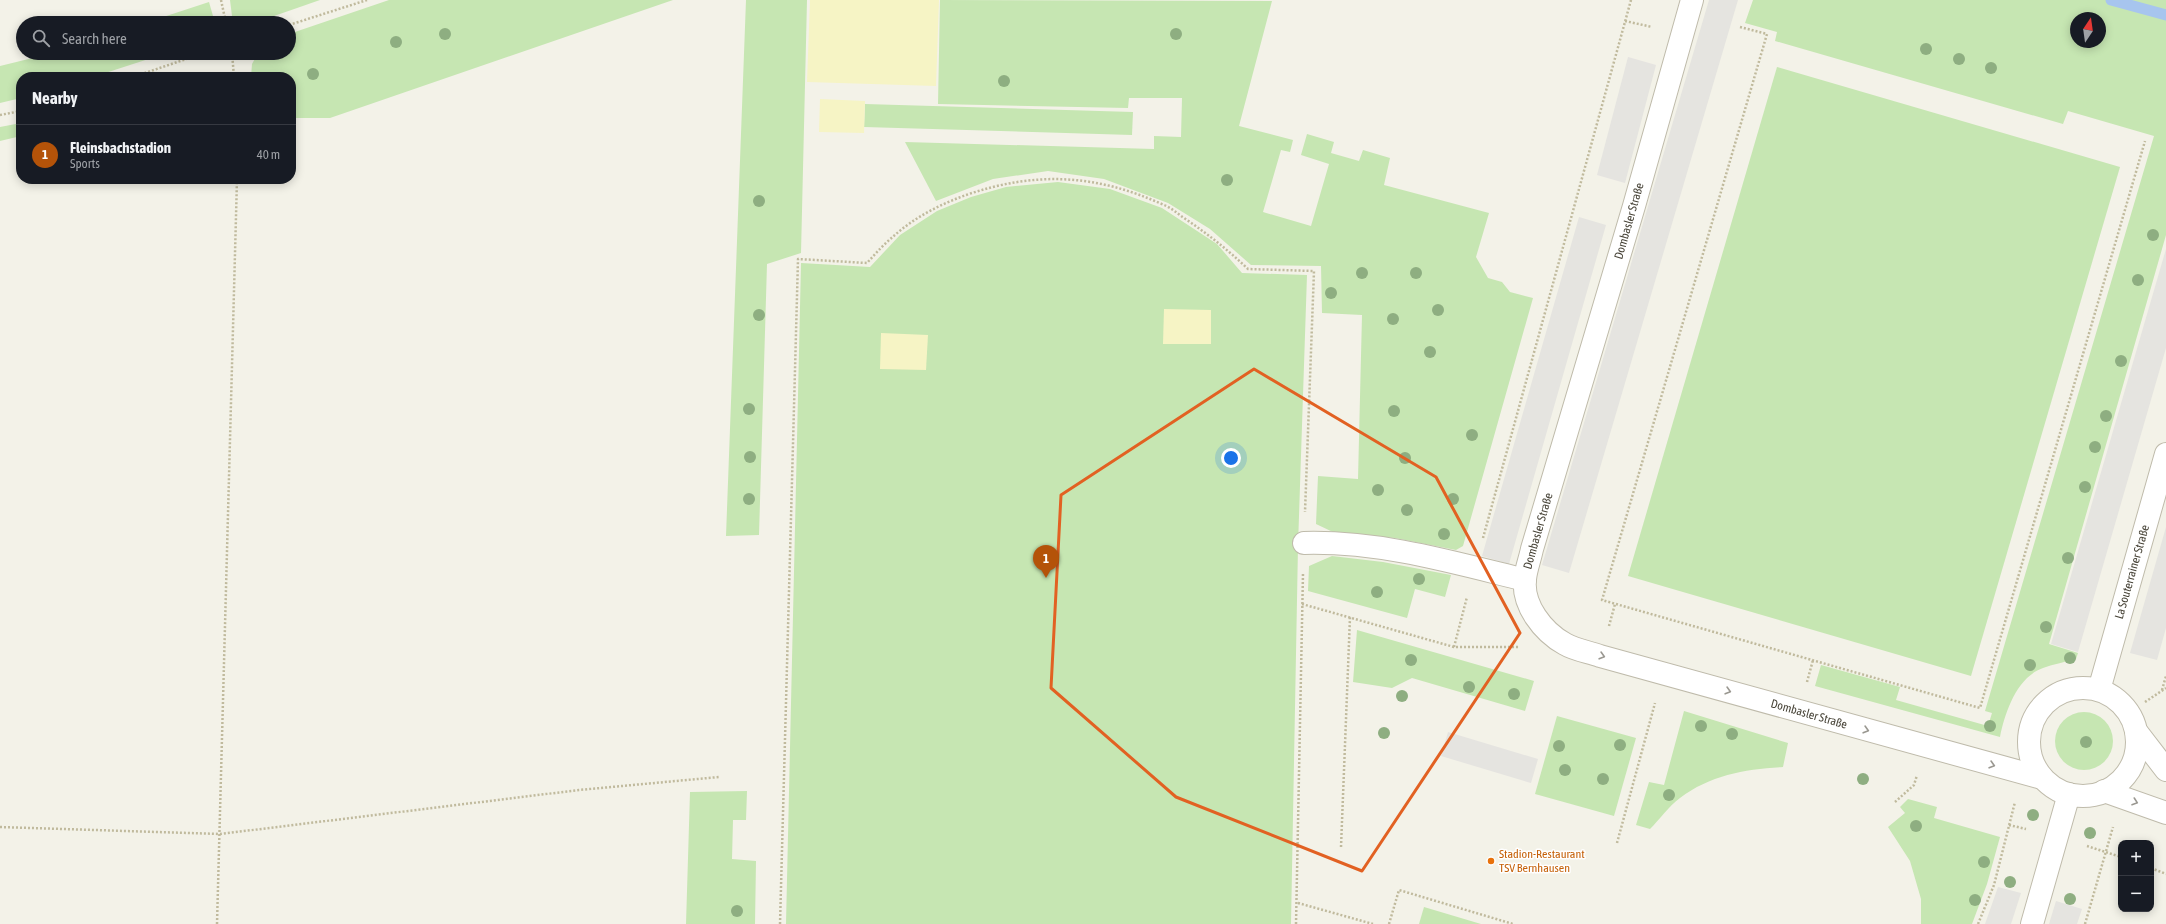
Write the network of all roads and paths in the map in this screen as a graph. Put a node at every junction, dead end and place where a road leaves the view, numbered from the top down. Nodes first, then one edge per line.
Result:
1 (221, 0) edge
2 (367, 0) edge
3 (1631, 0) edge
4 (1692, 0) edge
5 (224, 16) edge
6 (296, 23) edge
7 (1740, 27) dead end
8 (183, 60) edge
9 (233, 60) edge
10 (148, 72) edge
11 (234, 72) edge
12 (16, 112) edge
13 (0, 115) edge
14 (2145, 141) dead end
15 (237, 184) edge
16 (2166, 454) edge
17 (1304, 543) junction
18 (1474, 568) junction
19 (1525, 580) junction
20 (1302, 604) junction
21 (1615, 604) junction
22 (1350, 617) junction
23 (1608, 630) dead end
24 (1454, 647) junction
25 (1522, 647) dead end
26 (1813, 660) junction
27 (2166, 676) edge
28 (1805, 688) dead end
29 (2099, 690) junction
30 (2162, 690) dead end
31 (1656, 702) dead end
32 (2136, 731) junction
33 (2166, 770) edge
34 (719, 777) dead end
35 (2042, 778) junction
36 (1914, 785) dead end
37 (2069, 794) junction
38 (2114, 795) junction
39 (2017, 796) dead end
40 (1895, 802) dead end
41 (2166, 813) edge
42 (0, 827) edge
43 (220, 834) junction
44 (1617, 843) dead end
45 (1341, 847) dead end
46 (2106, 851) junction
47 (2118, 856) edge
48 (2154, 869) edge
49 (2166, 874) edge
50 (1298, 903) junction
51 (217, 924) edge
52 (780, 924) edge
53 (1296, 924) edge
54 (1373, 924) edge
55 (1389, 924) edge
56 (1513, 924) edge
57 (1978, 924) edge
58 (2032, 924) edge
59 (2085, 924) edge

1 - 5 path
2 - 6 path
3 - 18 path
4 - 19 street, Dombasler Straße
7 - 21 path
8 - 10 path
9 - 11 path
12 - 13 path
14 - 26 path
15 - 43 path
16 - 29 street, La Souterrainer Straße
17 - 18 street
17 - 20 path
17 - 52 path
18 - 19 street
18 - 24 path
19 -> 35 street, Dombasler Straße
20 - 22 path
20 - 50 path
21 - 23 path
21 - 26 path
22 - 24 path
22 - 45 path
24 - 25 path
26 - 28 path
27 - 30 path
29 - 32 street
29 - 35 street
31 - 44 path
32 - 33 street
32 - 38 street
34 - 43 path
35 - 37 street
36 - 40 path
37 - 38 street
37 - 58 street
38 -> 41 street
38 - 46 path
39 - 57 path
42 - 43 path
43 - 51 path
46 - 47 path
46 - 59 path
48 - 49 path
50 - 53 path
50 - 54 path
55 - 56 path

